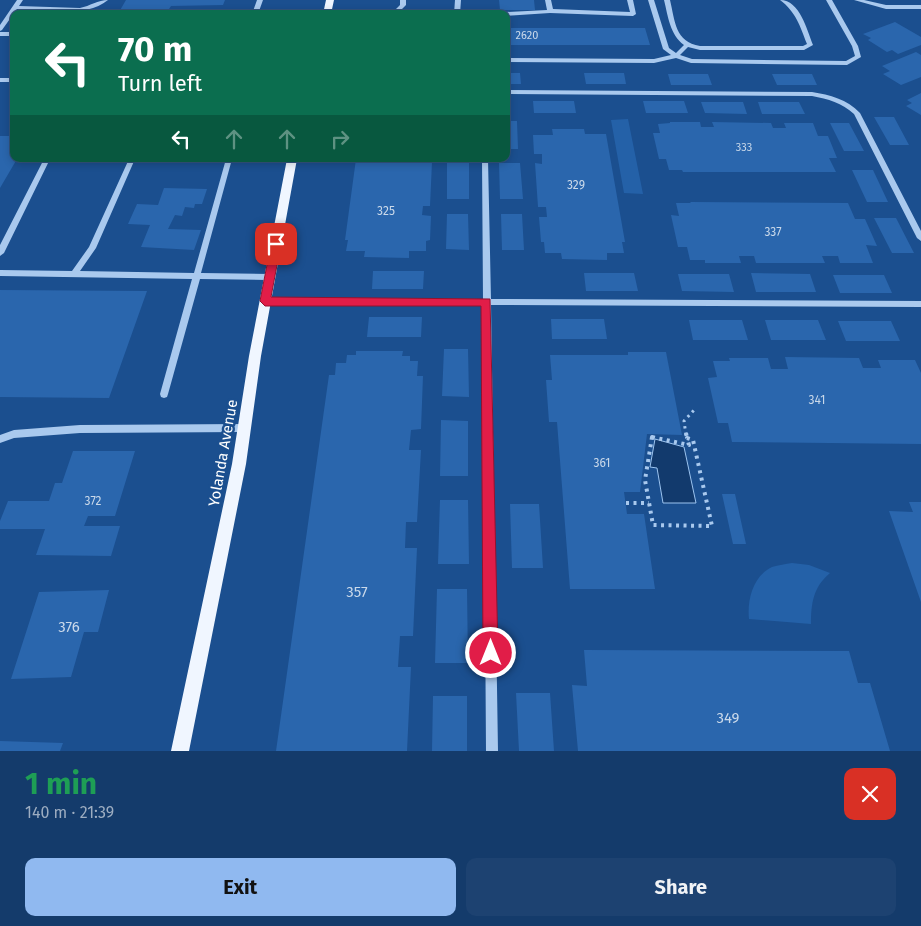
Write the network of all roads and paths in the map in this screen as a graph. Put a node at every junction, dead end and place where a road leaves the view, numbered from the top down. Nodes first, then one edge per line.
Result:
1 (20, 0) edge
2 (105, 0) edge
3 (548, 0) edge
4 (630, 0) edge
5 (651, 0) edge
6 (667, 0) edge
7 (783, 0) edge
8 (829, 0) edge
9 (857, 0) edge
10 (15, 7) junction
11 (921, 7) edge
12 (13, 10) edge
13 (550, 11) junction
14 (10, 14) edge
15 (510, 14) edge
16 (0, 29) edge
17 (686, 46) junction
18 (676, 56) junction
19 (510, 60) edge
20 (510, 92) edge
21 (46, 162) edge
22 (131, 162) edge
23 (228, 162) edge
24 (291, 162) edge
25 (485, 162) edge
26 (921, 238) edge
27 (0, 253) edge
28 (0, 273) edge
29 (75, 274) junction
30 (196, 277) junction
31 (269, 277) junction
32 (265, 301) junction
33 (487, 302) junction
34 (921, 304) edge
35 (164, 394) dead end
36 (695, 410) dead end
37 (244, 428) junction
38 (687, 438) junction
39 (0, 439) edge
40 (626, 503) dead end
41 (649, 503) junction
42 (180, 751) edge
43 (492, 751) edge

1 - 10 lane
2 - 10 lane
3 - 13 lane
4 - 13 lane
5 - 18 lane
6 - 17 lane
7 - 17 lane
8 - 18 lane
9 - 11 lane
10 - 12 lane
13 - 15 lane
14 - 16 lane
17 - 18 lane
18 - 19 lane
20 - 26 lane
21 - 27 lane
22 - 29 lane
23 - 30 lane
24 - 31 main road, Yolanda Avenue
25 - 33 lane
28 - 29 lane
29 - 30 lane
30 - 31 lane
30 - 35 lane
31 - 32 main road, Yolanda Avenue
32 - 33 lane
32 - 37 main road, Yolanda Avenue
33 - 34 lane
33 - 43 lane
36 - 38 path
37 - 39 lane
37 - 42 main road, Yolanda Avenue
38 - 41 path
38 - 41 path
40 - 41 path

